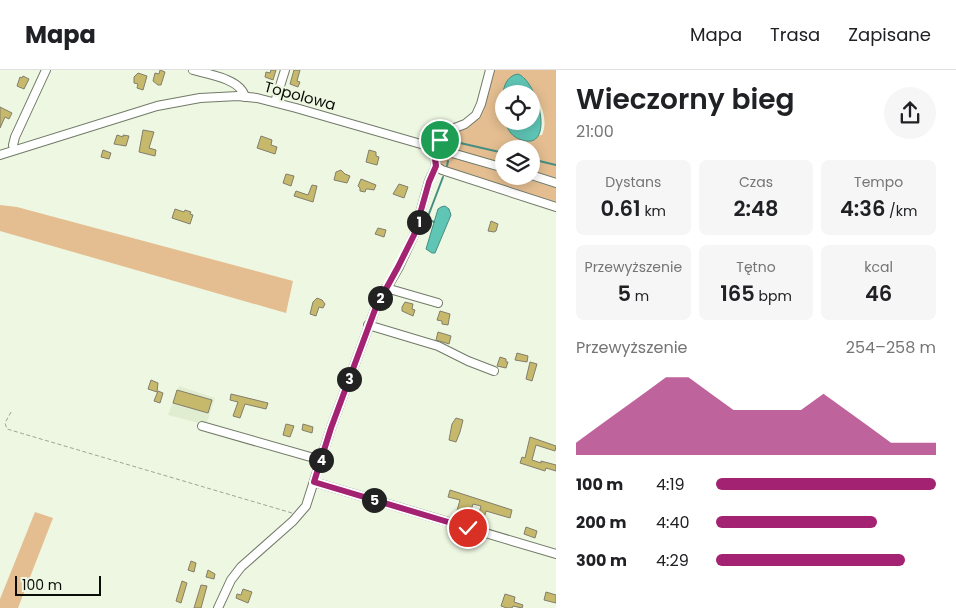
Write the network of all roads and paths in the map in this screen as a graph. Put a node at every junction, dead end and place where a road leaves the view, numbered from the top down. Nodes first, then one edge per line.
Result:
1 (46, 70) edge
2 (193, 70) edge
3 (285, 70) edge
4 (490, 70) edge
5 (245, 96) junction
6 (275, 102) junction
7 (437, 148) junction
8 (14, 150) junction
9 (0, 155) edge
10 (495, 165) edge
11 (436, 166) junction
12 (540, 178) edge
13 (556, 182) edge
14 (556, 207) edge
15 (386, 288) junction
16 (438, 303) dead end
17 (368, 325) junction
18 (494, 371) dead end
19 (11, 412) dead end
20 (202, 426) dead end
21 (321, 460) junction
22 (314, 482) junction
23 (298, 516) junction
24 (556, 554) edge
25 (218, 608) edge

1 - 8 street
2 - 5 street
3 - 6 street
4 - 7 street
5 - 6 street, Topolowa
5 - 8 street, Topolowa
6 - 7 street, Topolowa
7 - 10 street, Topolowa
7 - 11 street
8 - 9 street, Topolowa
11 - 14 street
11 - 15 street
12 - 13 street
15 - 16 street
15 - 17 street
17 - 18 street
17 - 21 street
19 - 23 path
20 - 21 street
21 - 22 street
22 - 23 street
22 - 24 street
23 - 25 street

